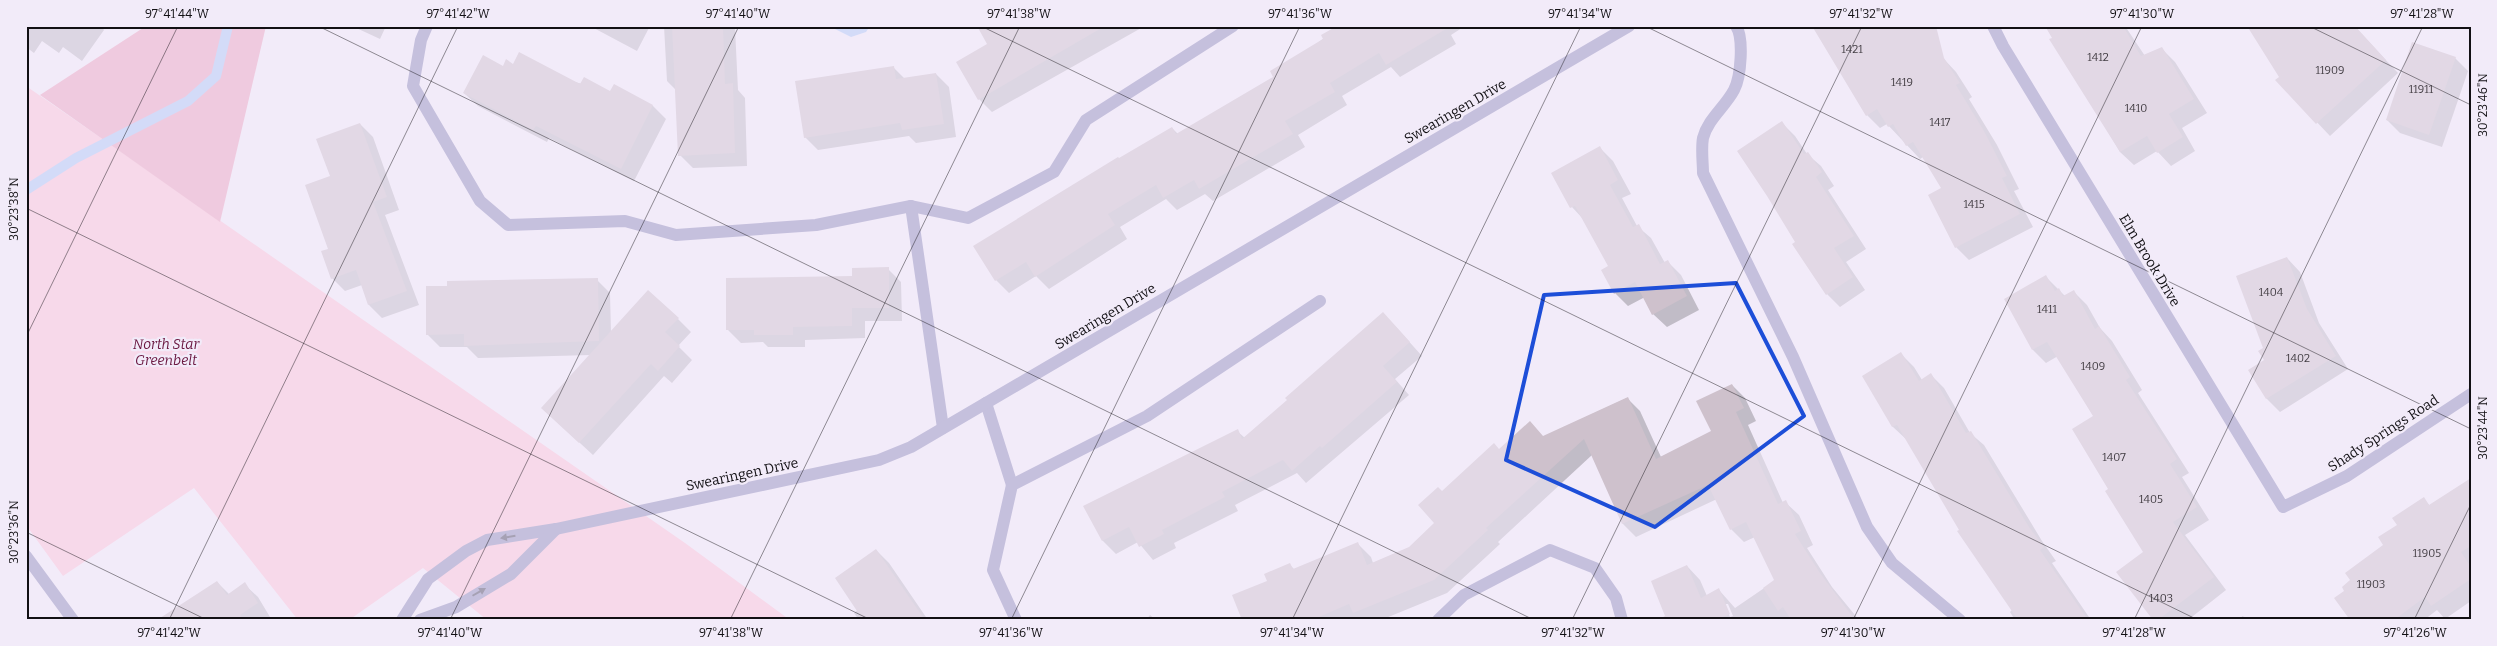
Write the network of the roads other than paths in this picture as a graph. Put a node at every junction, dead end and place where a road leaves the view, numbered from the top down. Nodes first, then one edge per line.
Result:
1 (427, 26) edge
2 (1233, 26) edge
3 (1629, 26) edge
4 (1736, 26) edge
5 (1993, 26) edge
6 (911, 206) junction
7 (1320, 301) dead end
8 (2471, 394) edge
9 (986, 403) junction
10 (943, 428) junction
11 (1012, 485) junction
12 (2283, 507) joint
13 (556, 529) junction
14 (26, 556) edge
15 (73, 620) edge
16 (402, 620) edge
17 (420, 620) edge
18 (1016, 620) edge
19 (1438, 620) edge
20 (1622, 620) edge
21 (1960, 620) edge

1 - 6 street
2 - 6 street
3 - 9 street, Swearingen Drive
4 - 21 street
5 - 12 street, Elm Brook Drive
6 - 10 street
7 - 11 street
8 - 12 street, Shady Springs Road
9 - 10 street, Swearingen Drive
9 - 11 street
10 - 13 street, Swearingen Drive
11 - 18 street
13 -> 16 street, Swearingen Drive
17 -> 13 street
14 - 15 street
19 - 20 street

